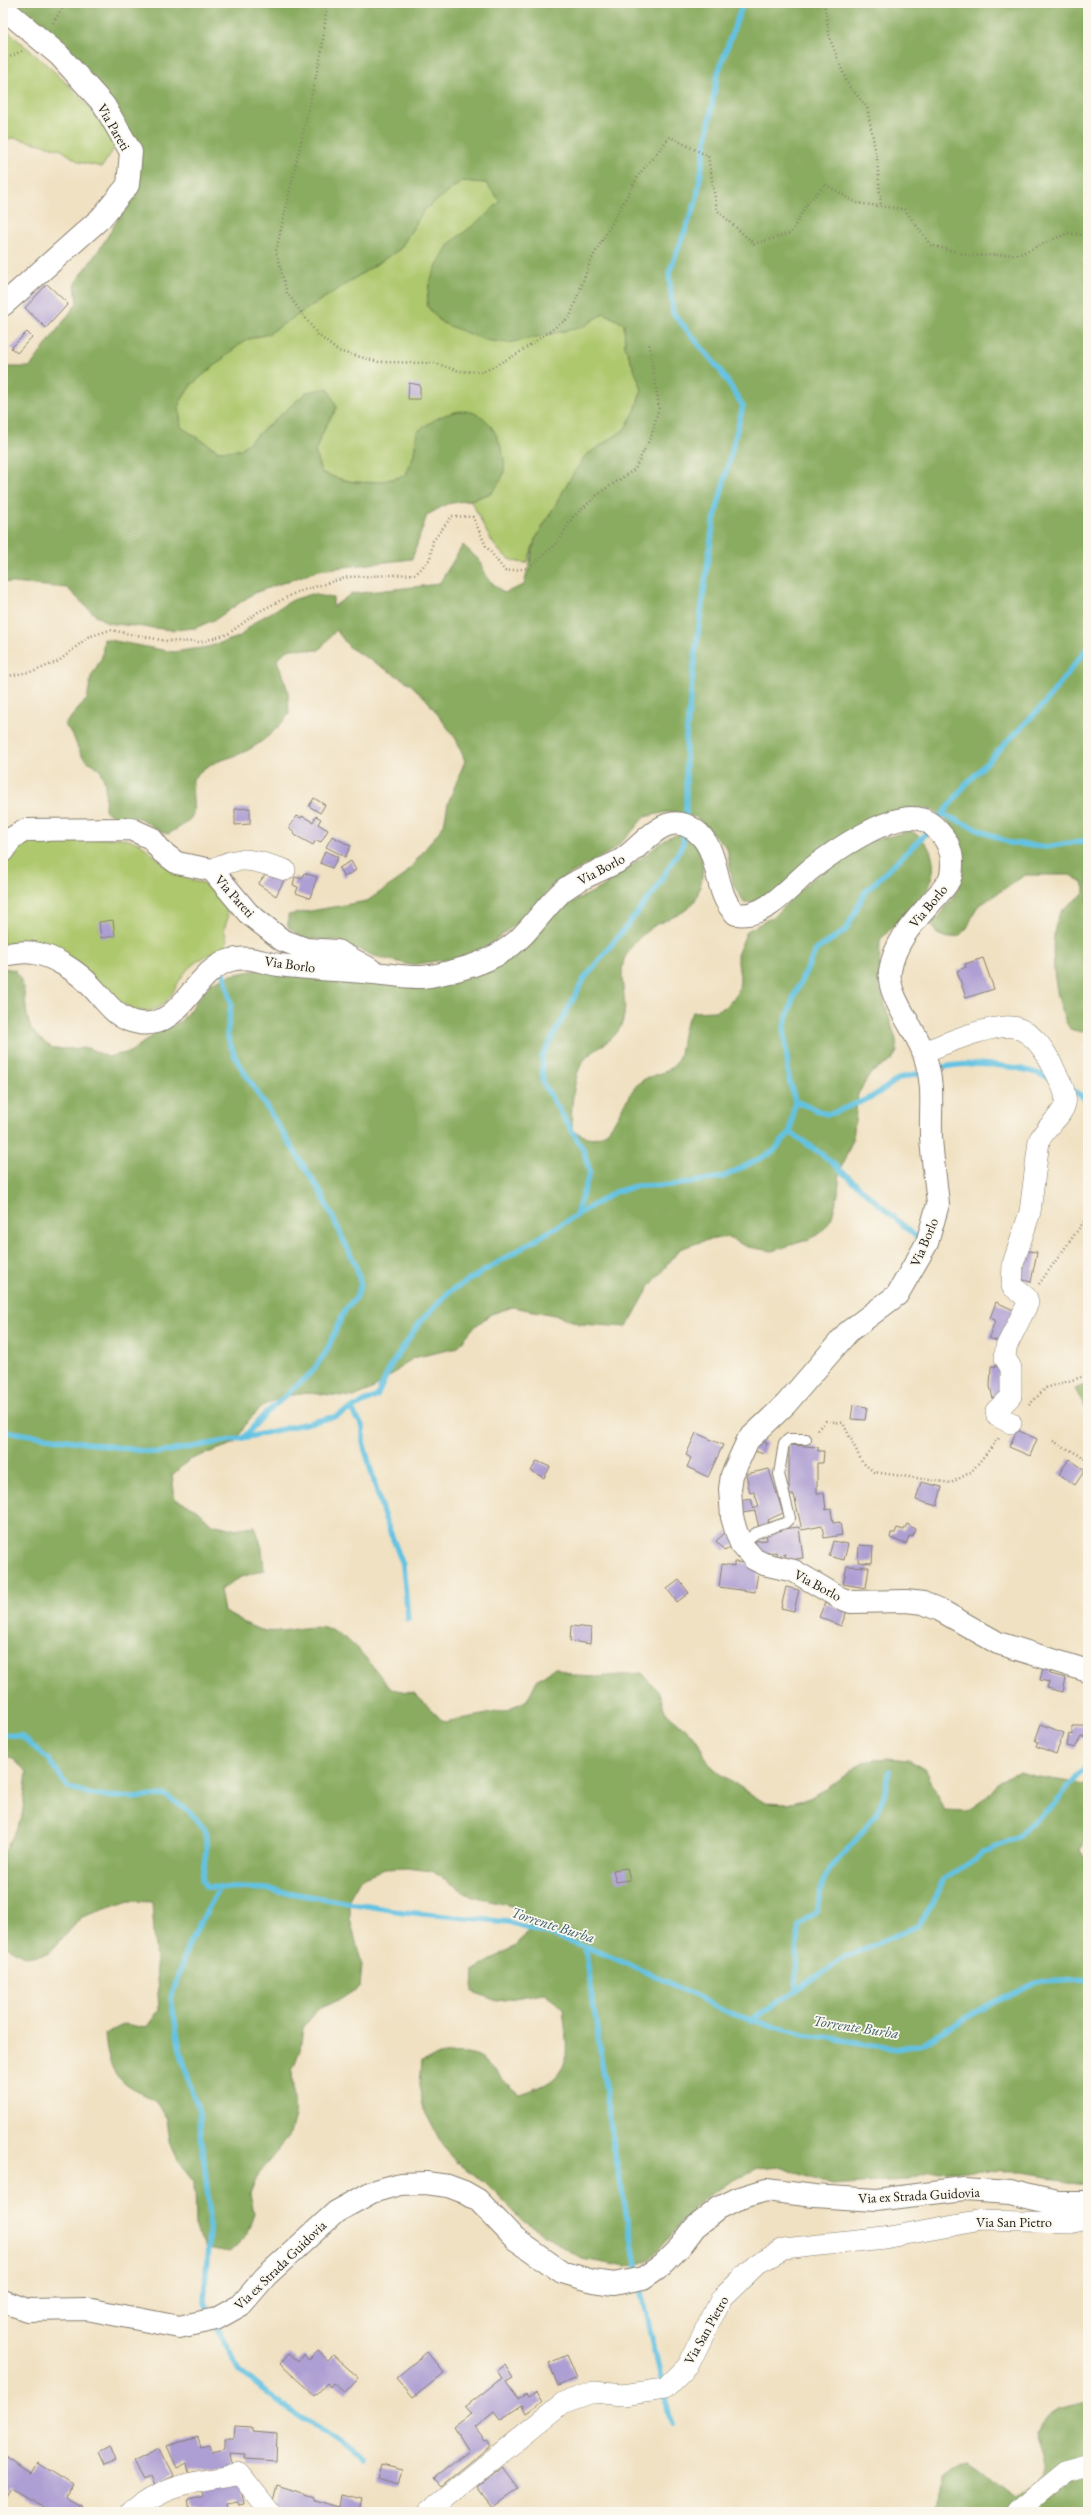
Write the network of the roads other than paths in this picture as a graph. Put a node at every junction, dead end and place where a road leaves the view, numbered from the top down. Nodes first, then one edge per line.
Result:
1 (3, 8) edge
2 (3, 305) edge
3 (3, 851) edge
4 (212, 870) junction
5 (285, 870) dead end
6 (3, 955) edge
7 (379, 973) junction
8 (924, 1052) junction
9 (1011, 1423) road end
10 (806, 1439) road end
11 (741, 1544) junction
12 (1088, 1671) edge
13 (1088, 2203) edge
14 (1088, 2218) edge
15 (3, 2301) edge
16 (1088, 2466) edge
17 (132, 2512) edge
18 (270, 2512) edge
19 (428, 2512) edge
20 (1016, 2512) edge

1 - 2 main road, Via Pareti
3 - 4 main road, Via Pareti
4 - 5 street
4 - 7 main road, Via Pareti
6 - 7 main road, Via Borlo
7 - 8 main road, Via Borlo
8 - 9 street
8 - 11 main road, Via Borlo
10 - 11 lane
11 - 12 main road, Via Borlo
13 - 15 main road, Via ex Strada Guidovia
14 - 19 street, Via San Pietro
16 - 20 street
17 - 18 street

